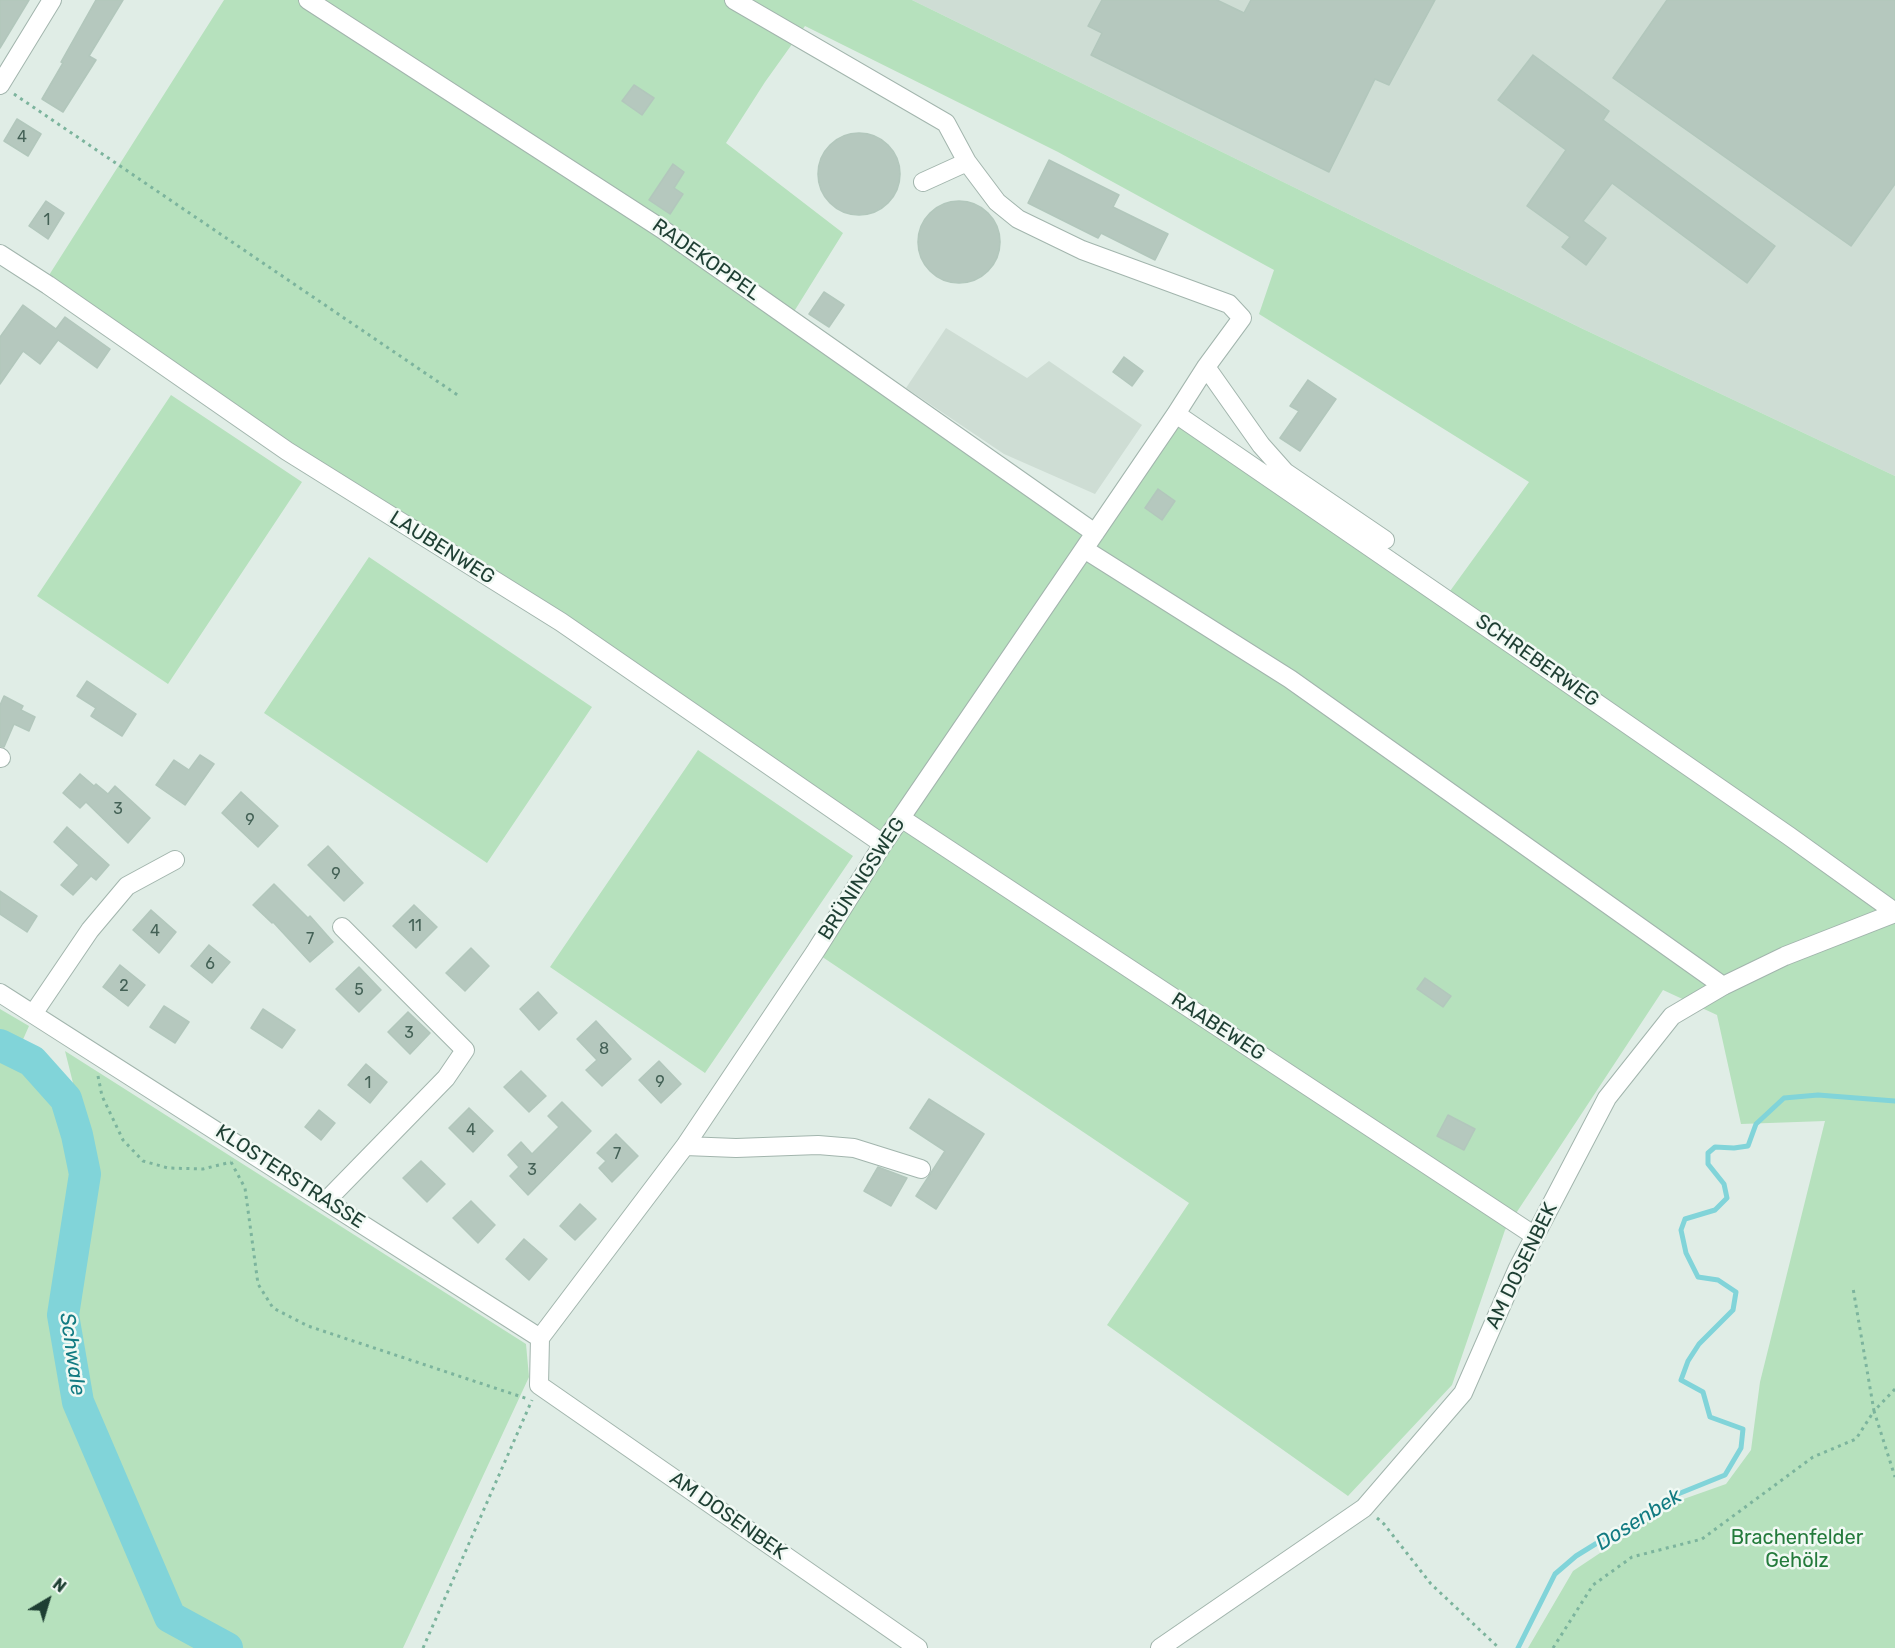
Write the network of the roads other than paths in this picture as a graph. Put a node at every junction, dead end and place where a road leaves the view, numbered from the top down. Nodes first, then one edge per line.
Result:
1 (52, 0) edge
2 (308, 0) edge
3 (734, 0) edge
4 (0, 85) edge
5 (967, 162) junction
6 (923, 182) dead end
7 (0, 254) edge
8 (1206, 367) junction
9 (1176, 414) junction
10 (1095, 533) junction
11 (1385, 540) dead end
12 (1084, 549) junction
13 (901, 818) junction
14 (883, 844) junction
15 (175, 861) dead end
16 (1895, 913) edge
17 (342, 927) dead end
18 (1722, 986) junction
19 (0, 993) edge
20 (33, 1014) junction
21 (685, 1146) junction
22 (921, 1169) dead end
23 (326, 1201) junction
24 (1535, 1236) junction
25 (540, 1338) junction
26 (918, 1648) edge
27 (1160, 1648) edge

1 - 4 street
2 - 10 street, RADEKOPPEL
3 - 5 street
5 - 6 street
5 - 8 street, BRÜNINGSWEG
7 - 14 street, LAUBENWEG
8 - 9 street, BRÜNINGSWEG
8 - 11 street
9 - 10 street, BRÜNINGSWEG
9 - 16 street, SCHREBERWEG
10 - 12 street, BRÜNINGSWEG
12 - 13 street, BRÜNINGSWEG
12 - 18 street
13 - 14 street, BRÜNINGSWEG
13 - 24 street, RAABEWEG
14 - 21 street, BRÜNINGSWEG
15 - 20 street
16 - 18 street, AM DOSENBEK
17 - 23 street
18 - 24 street, AM DOSENBEK
19 - 20 street, KLOSTERSTRASSE
20 - 23 street, KLOSTERSTRASSE
21 - 22 street
21 - 25 street, BRÜNINGSWEG
23 - 25 street, KLOSTERSTRASSE
24 - 27 street, AM DOSENBEK
25 - 26 street, AM DOSENBEK

